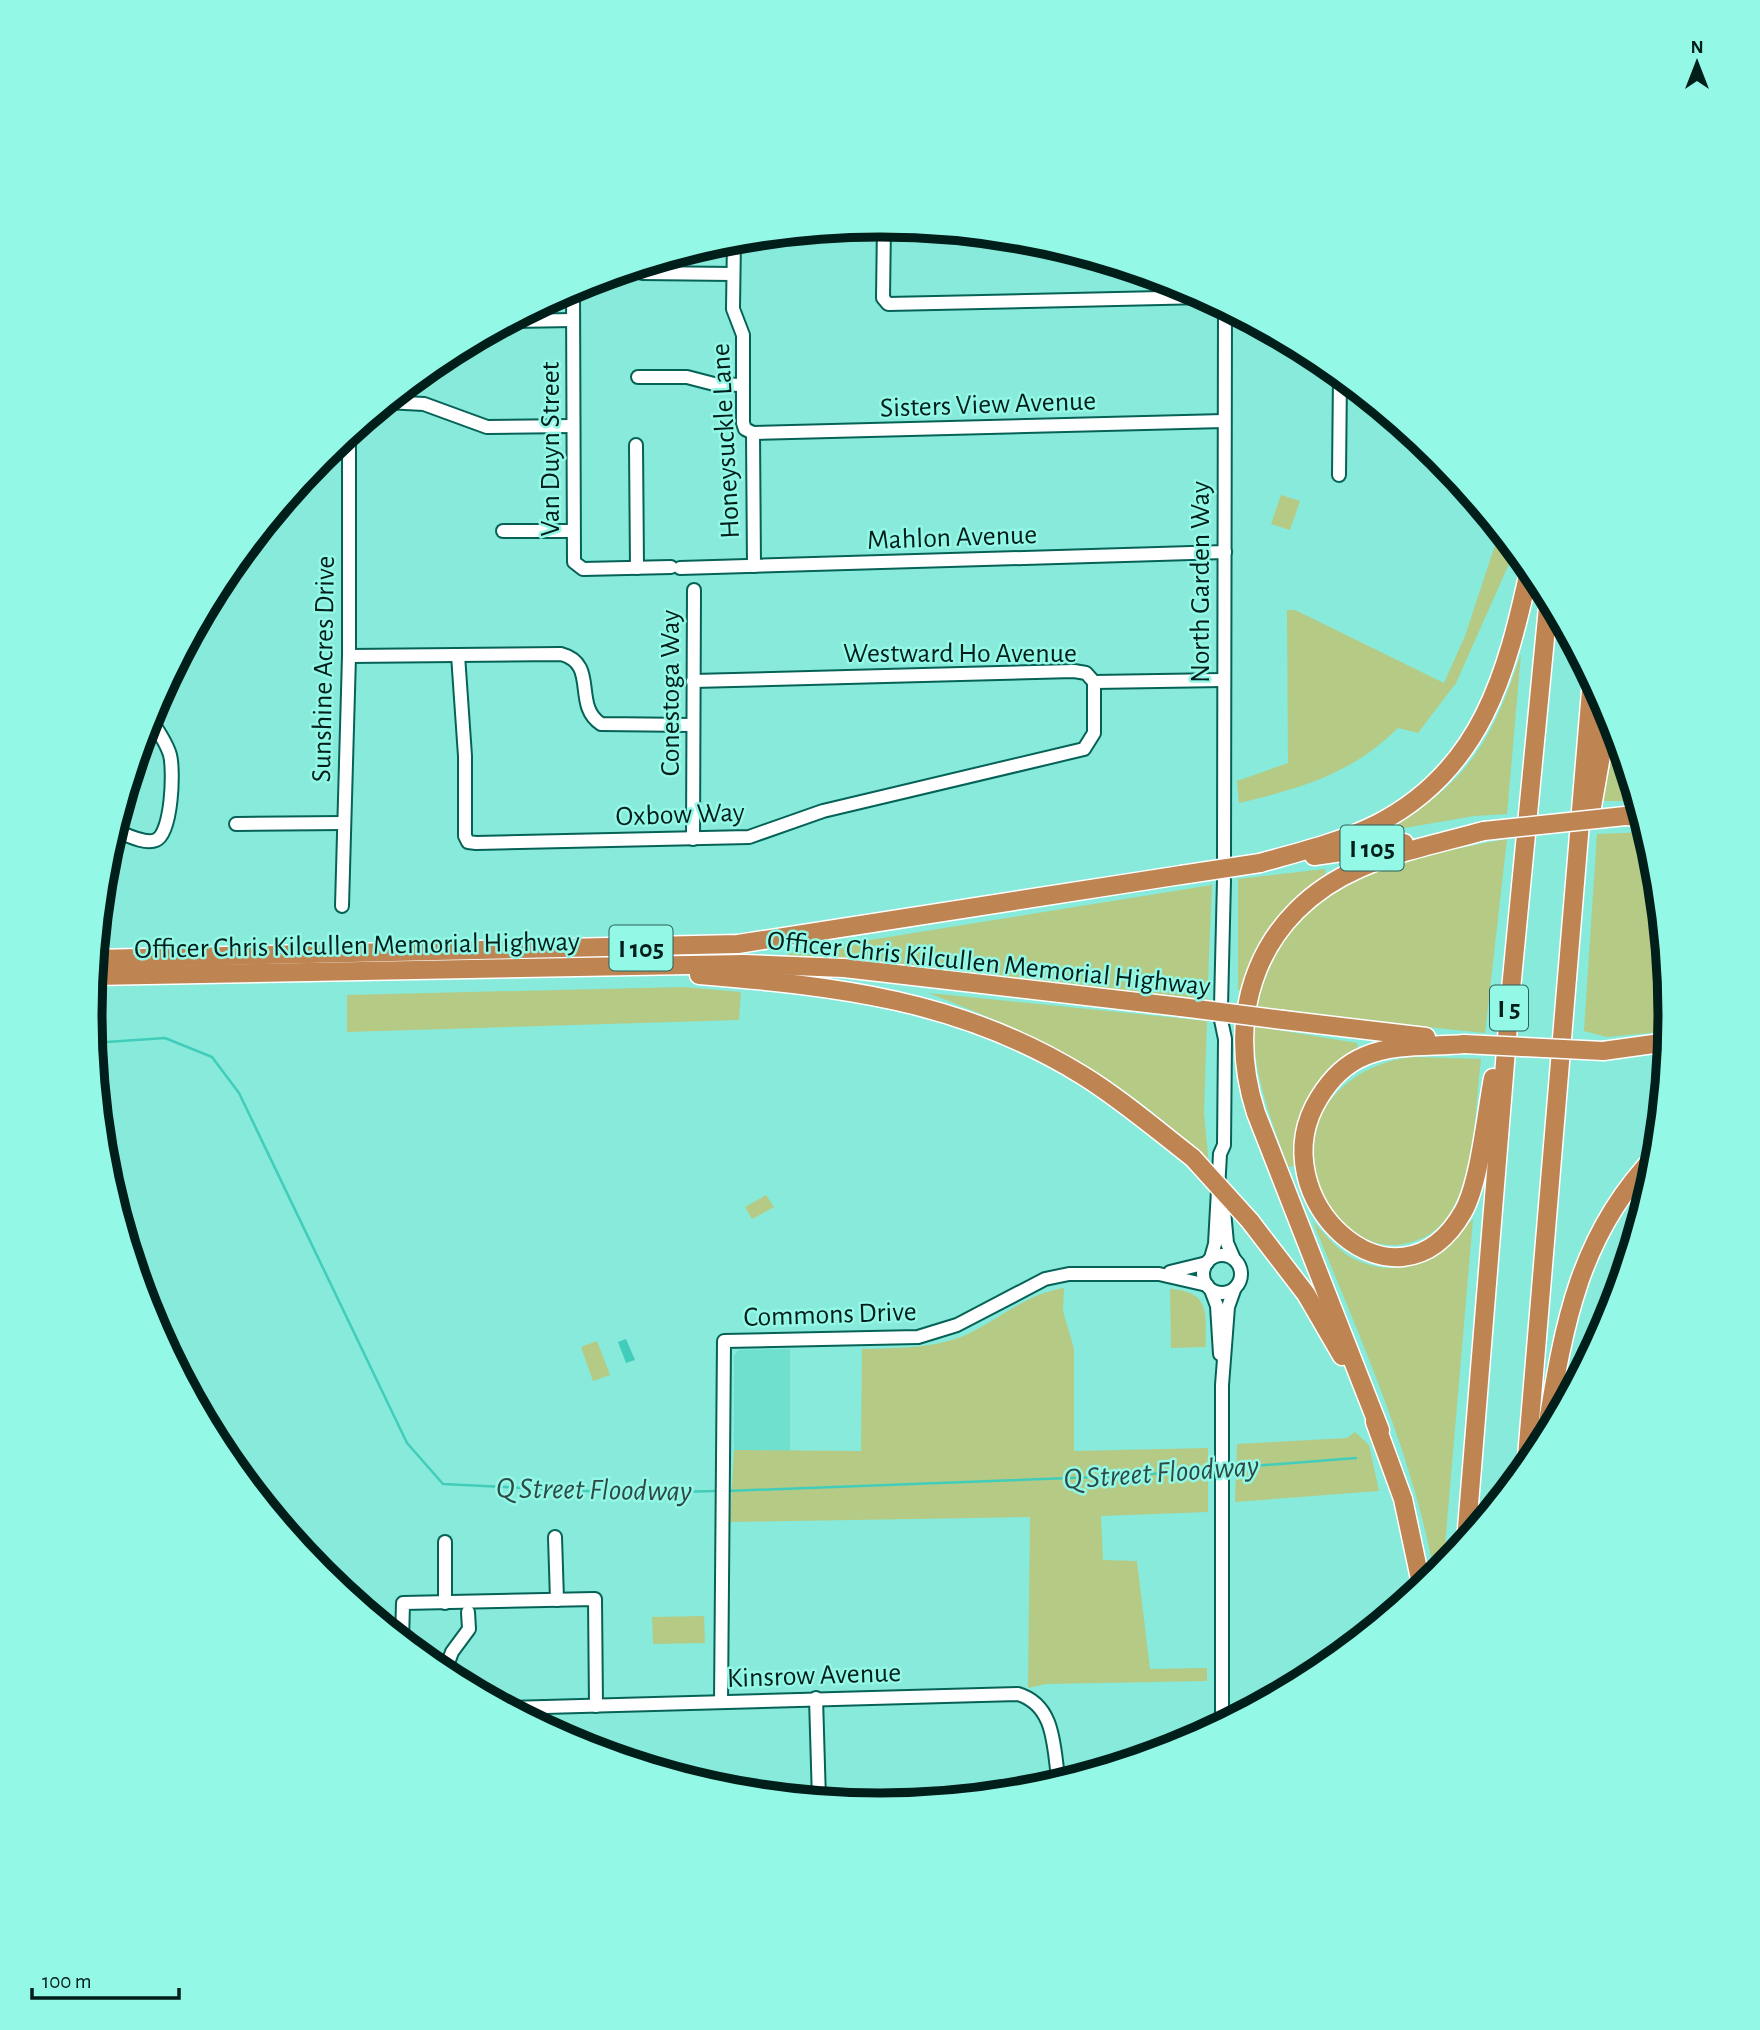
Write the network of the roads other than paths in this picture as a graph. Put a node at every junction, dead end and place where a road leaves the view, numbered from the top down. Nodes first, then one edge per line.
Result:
1 (884, 237) edge
2 (734, 250) edge
3 (646, 273) edge
4 (733, 274) junction
5 (1181, 297) edge
6 (573, 300) edge
7 (1225, 317) edge
8 (573, 320) junction
9 (529, 321) edge
10 (638, 377) dead end
11 (742, 385) junction
12 (1340, 387) edge
13 (399, 403) edge
14 (1224, 421) junction
15 (573, 426) junction
16 (753, 433) junction
17 (636, 445) dead end
18 (349, 447) edge
19 (1339, 475) dead end
20 (503, 531) dead end
21 (573, 531) junction
22 (1225, 552) junction
23 (754, 566) junction
24 (637, 568) junction
25 (676, 568) joint
26 (1527, 582) edge
27 (694, 590) dead end
28 (1547, 615) edge
29 (458, 655) junction
30 (349, 656) junction
31 (1223, 680) junction
32 (693, 681) junction
33 (1094, 682) junction
34 (1590, 698) edge
35 (693, 724) junction
36 (156, 729) edge
37 (1605, 733) edge
38 (1632, 815) edge
39 (344, 823) junction
40 (236, 824) dead end
41 (1484, 831) junction
42 (123, 834) edge
43 (693, 839) junction
44 (1224, 858) dead end
45 (1260, 863) junction
46 (1224, 880) dead end
47 (342, 906) dead end
48 (1573, 913) junction
49 (104, 959) edge
50 (601, 966) junction
51 (103, 975) edge
52 (1511, 989) junction
53 (1221, 1006) dead end
54 (1657, 1043) edge
55 (1464, 1044) junction
56 (1657, 1048) edge
57 (1603, 1051) junction
58 (1220, 1154) junction
59 (1643, 1171) edge
60 (1220, 1179) junction
61 (1234, 1259) junction
62 (1209, 1261) junction
63 (1159, 1274) junction
64 (1209, 1287) junction
65 (1234, 1290) junction
66 (1222, 1376) junction
67 (1550, 1410) edge
68 (1380, 1430) junction
69 (1528, 1447) edge
70 (1467, 1525) edge
71 (555, 1537) dead end
72 (445, 1542) dead end
73 (1420, 1575) edge
74 (557, 1600) junction
75 (445, 1602) junction
76 (468, 1612) dead end
77 (402, 1630) edge
78 (448, 1663) edge
79 (816, 1698) junction
80 (721, 1702) junction
81 (596, 1706) junction
82 (526, 1708) edge
83 (1222, 1714) edge
84 (1057, 1773) edge
85 (819, 1791) edge

1 - 5 street
2 - 4 street, Honeysuckle Lane
3 - 4 street
4 - 11 street, Honeysuckle Lane
6 - 8 street, Van Duyn Street
7 - 14 street, North Garden Way
8 - 9 street, Van Duyn Street
8 - 15 street, Van Duyn Street
10 - 11 street
11 - 16 street, Honeysuckle Lane
12 - 19 street
13 - 15 street
14 - 16 street, Sisters View Avenue
14 - 22 street, North Garden Way
15 - 21 street, Van Duyn Street
16 - 23 street, Honeysuckle Lane
17 - 24 street
18 - 30 street, Sunshine Acres Drive
20 - 21 street
21 - 24 street, Van Duyn Street
22 - 23 street, Mahlon Avenue
22 - 31 street, North Garden Way
23 - 25 street, Mahlon Avenue
24 - 25 street, Van Duyn Street
26 - 45 highway
27 - 32 street, Conestoga Way
28 - 52 highway, I 5
29 - 30 street
29 - 35 street
29 - 43 street, Oxbow Way
30 - 39 street, Sunshine Acres Drive
31 - 33 street, Westward Ho Avenue
31 - 44 street, North Garden Way
32 - 33 street, Westward Ho Avenue
32 - 35 street, Conestoga Way
33 - 43 street, Oxbow Way
34 - 48 highway, I 5
35 - 43 street, Conestoga Way
36 - 42 street
37 - 48 highway
38 - 41 highway, Officer Chris Kilcullen Memorial Highway / I 105, bridge
39 - 40 street
39 - 47 street, Sunshine Acres Drive
41 - 45 highway, Officer Chris Kilcullen Memorial Highway / I 105
41 - 68 highway
45 - 49 highway, Officer Chris Kilcullen Memorial Highway / I 105, bridge
46 - 53 street
48 - 69 highway, I 5
50 - 51 highway, Officer Chris Kilcullen Memorial Highway / I 105
50 - 55 highway, Officer Chris Kilcullen Memorial Highway / I 105, bridge
50 - 68 highway, bridge
52 - 55 highway
52 - 70 highway, I 5
54 - 57 highway
55 - 57 highway, Officer Chris Kilcullen Memorial Highway / I 105, bridge
56 - 57 highway, Officer Chris Kilcullen Memorial Highway
58 - 58 street
58 - 60 street
59 - 67 highway
60 - 61 street
60 - 62 street
61 - 62 street
61 - 65 street
62 - 63 street, Commons Drive
62 - 64 street
63 - 64 street, Commons Drive
63 - 80 street, Commons Drive
64 - 65 street
64 - 66 street
65 - 66 street
66 - 83 street
68 - 73 highway
71 - 74 street
72 - 75 street
74 - 75 street
74 - 81 street
75 - 77 street
76 - 78 street
79 - 80 street, Kinsrow Avenue
79 - 84 street, Kinsrow Avenue
79 - 85 street
80 - 81 street, Kinsrow Avenue
81 - 82 street, Kinsrow Avenue

